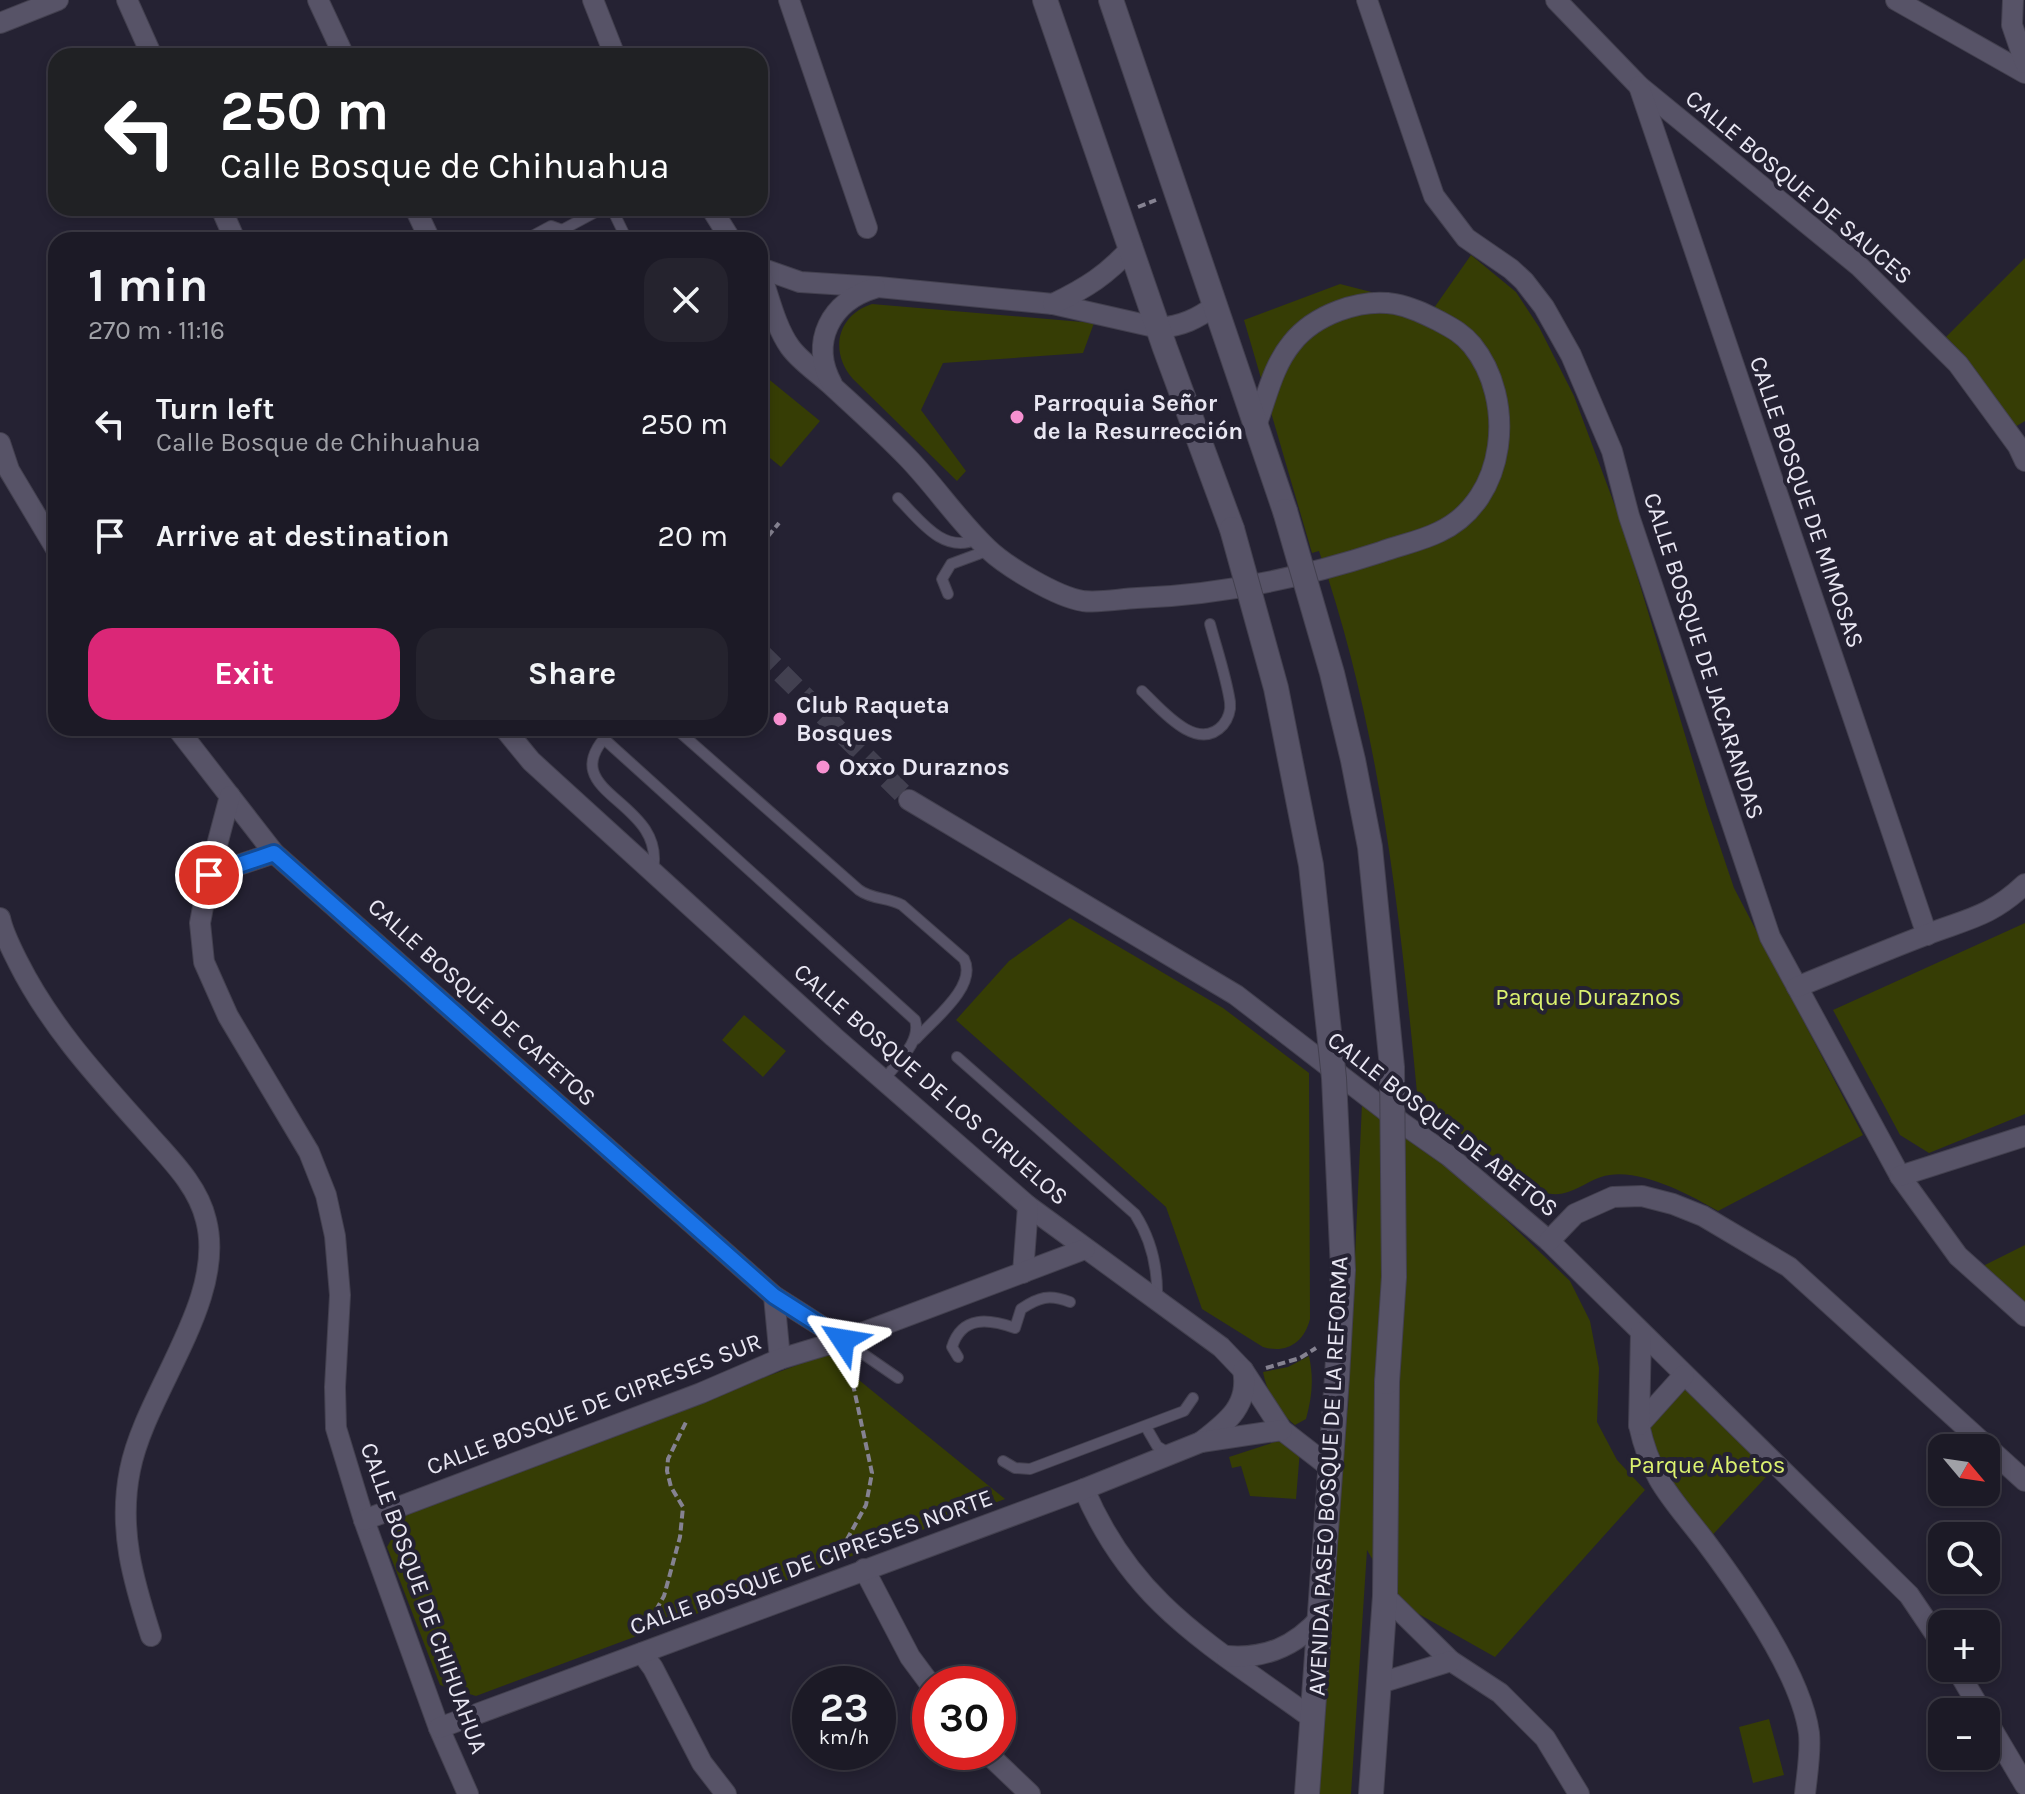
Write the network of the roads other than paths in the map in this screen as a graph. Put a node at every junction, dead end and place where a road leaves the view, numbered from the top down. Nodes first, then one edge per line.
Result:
1 (58, 0) edge
2 (127, 0) edge
3 (318, 0) edge
4 (593, 0) edge
5 (789, 0) edge
6 (1045, 0) edge
7 (1111, 0) edge
8 (1367, 0) edge
9 (1556, 0) edge
10 (1896, 0) edge
11 (2013, 0) edge
12 (0, 23) edge
13 (148, 48) edge
14 (340, 48) edge
15 (612, 48) edge
16 (2025, 63) edge
17 (2025, 73) edge
18 (1639, 86) junction
19 (589, 216) edge
20 (867, 228) dead end
21 (562, 230) joint
22 (540, 232) edge
23 (1132, 247) junction
24 (768, 272) edge
25 (878, 287) junction
26 (768, 291) edge
27 (1053, 304) junction
28 (1216, 305) junction
29 (1159, 328) junction
30 (837, 390) junction
31 (1257, 423) junction
32 (0, 443) edge
33 (2025, 461) edge
34 (3, 474) edge
35 (898, 498) dead end
36 (48, 538) edge
37 (984, 544) junction
38 (948, 594) dead end
39 (1210, 624) dead end
40 (1142, 691) dead end
41 (183, 736) edge
42 (511, 736) edge
43 (684, 736) edge
44 (603, 738) joint
45 (230, 796) junction
46 (909, 800) tunnel mouth
47 (274, 853) junction
48 (653, 872) junction
49 (209, 875) junction
50 (2025, 884) edge
51 (0, 918) edge
52 (1927, 935) junction
53 (1797, 987) junction
54 (913, 1042) junction
55 (957, 1057) dead end
56 (884, 1080) junction
57 (2025, 1136) edge
58 (1900, 1176) junction
59 (1028, 1206) junction
60 (1549, 1241) junction
61 (1085, 1249) junction
62 (1023, 1273) junction
63 (774, 1296) junction
64 (1157, 1301) junction
65 (1070, 1302) dead end
66 (2025, 1316) edge
67 (1641, 1332) junction
68 (843, 1340) junction
69 (958, 1357) dead end
70 (780, 1359) junction
71 (1243, 1370) junction
72 (1684, 1375) junction
73 (898, 1378) dead end
74 (1193, 1398) dead end
75 (1639, 1425) junction
76 (1146, 1427) junction
77 (1282, 1430) junction
78 (1201, 1442) junction
79 (1170, 1454) junction
80 (1003, 1461) dead end
81 (1331, 1468) junction
82 (2025, 1481) edge
83 (1084, 1489) junction
84 (364, 1520) junction
85 (864, 1569) junction
86 (1385, 1596) junction
87 (1321, 1617) junction
88 (1928, 1623) edge
89 (151, 1636) dead end
90 (642, 1653) junction
91 (1227, 1656) junction
92 (1451, 1661) junction
93 (917, 1666) edge
94 (1377, 1684) junction
95 (1313, 1719) junction
96 (439, 1728) junction
97 (2000, 1743) edge
98 (1005, 1770) edge
99 (2025, 1785) edge
100 (466, 1793) edge
101 (726, 1794) edge
102 (1030, 1794) edge
103 (1307, 1794) edge
104 (1371, 1794) edge
105 (1579, 1794) edge
106 (1805, 1794) edge

1 - 12 street
2 - 13 street
3 - 14 street
4 - 15 street
5 - 20 street
6 - 23 main road, AVENIDA PASEO BOSQUE DE LA REFORMA
7 - 28 main road
8 - 53 street, CALLE BOSQUE DE JACARANDAS
9 - 18 street, CALLE BOSQUE DE SAUCES
10 - 17 street
11 - 16 street
18 - 33 street, CALLE BOSQUE DE SAUCES
18 - 52 street, CALLE BOSQUE DE MIMOSAS
19 - 21 lane
21 - 22 lane
23 - 27 street
23 - 29 main road, AVENIDA PASEO BOSQUE DE LA REFORMA
24 - 25 street
25 - 27 street
25 - 30 street
26 - 30 street
27 - 29 street
28 - 29 street
28 - 31 main road
29 - 81 main road, AVENIDA PASEO BOSQUE DE LA REFORMA, bridge
30 - 37 street
31 - 37 street
31 - 86 main road, bridge
32 - 34 street
34 - 36 street
35 - 37 lane
37 - 38 lane
39 - 40 lane
41 - 45 street, CALLE BOSQUE DE CAFETOS
42 - 48 street, CALLE BOSQUE DE LOS CIRUELOS
43 - 54 lane
44 - 48 lane
44 - 54 lane
45 - 47 street, CALLE BOSQUE DE CAFETOS
45 - 49 street, CALLE BOSQUE DE CHIHUAHUA
46 - 60 street, CALLE BOSQUE DE ABETOS
47 - 49 street
47 - 63 street, CALLE BOSQUE DE CAFETOS
48 - 56 street, CALLE BOSQUE DE LOS CIRUELOS
49 - 84 street, CALLE BOSQUE DE CHIHUAHUA
50 - 52 street
51 - 89 street
52 - 53 street
53 - 58 street, CALLE BOSQUE DE JACARANDAS
54 - 56 lane
55 - 64 lane
56 - 59 street, CALLE BOSQUE DE LOS CIRUELOS
57 - 58 street
58 - 66 street, CALLE BOSQUE DE JACARANDAS
59 - 61 street, CALLE BOSQUE DE LOS CIRUELOS
59 - 62 street
60 - 67 street, CALLE BOSQUE DE ABETOS
60 - 82 street
61 - 62 street, CALLE BOSQUE DE CIPRESES SUR
61 - 64 street, CALLE BOSQUE DE LOS CIRUELOS
62 - 68 street, CALLE BOSQUE DE CIPRESES SUR
63 - 68 street, CALLE BOSQUE DE CAFETOS
63 - 70 street
64 - 71 street, CALLE BOSQUE DE LOS CIRUELOS
65 - 69 lane
67 - 72 street, CALLE BOSQUE DE ABETOS
67 - 75 street
68 - 70 street, CALLE BOSQUE DE CIPRESES SUR
68 - 73 lane
70 - 84 street, CALLE BOSQUE DE CIPRESES SUR
71 - 77 street, CALLE BOSQUE DE LOS CIRUELOS
71 - 78 street, CALLE BOSQUE DE CIPRESES NORTE
72 - 75 street
72 - 88 street, CALLE BOSQUE DE ABETOS
74 - 76 lane
75 - 106 street
76 - 79 lane
76 - 80 lane
77 - 78 street, CALLE BOSQUE DE CIPRESES NORTE
77 - 81 street, CALLE BOSQUE DE LOS CIRUELOS
78 - 79 street, CALLE BOSQUE DE CIPRESES NORTE
79 - 83 street, CALLE BOSQUE DE CIPRESES NORTE
81 - 87 main road, AVENIDA PASEO BOSQUE DE LA REFORMA
83 - 85 street, CALLE BOSQUE DE CIPRESES NORTE
83 - 91 street
84 - 96 street, CALLE BOSQUE DE CHIHUAHUA
85 - 90 street, CALLE BOSQUE DE CIPRESES NORTE
85 - 93 street
86 - 92 street
86 - 94 main road
87 - 91 street
87 - 95 main road, AVENIDA PASEO BOSQUE DE LA REFORMA
90 - 96 street, CALLE BOSQUE DE CIPRESES NORTE
90 - 101 street
91 - 95 street
92 - 94 street
92 - 105 street
94 - 104 main road
95 - 103 main road, AVENIDA PASEO BOSQUE DE LA REFORMA
96 - 100 street, CALLE BOSQUE DE CHIHUAHUA
97 - 99 street
98 - 102 street

